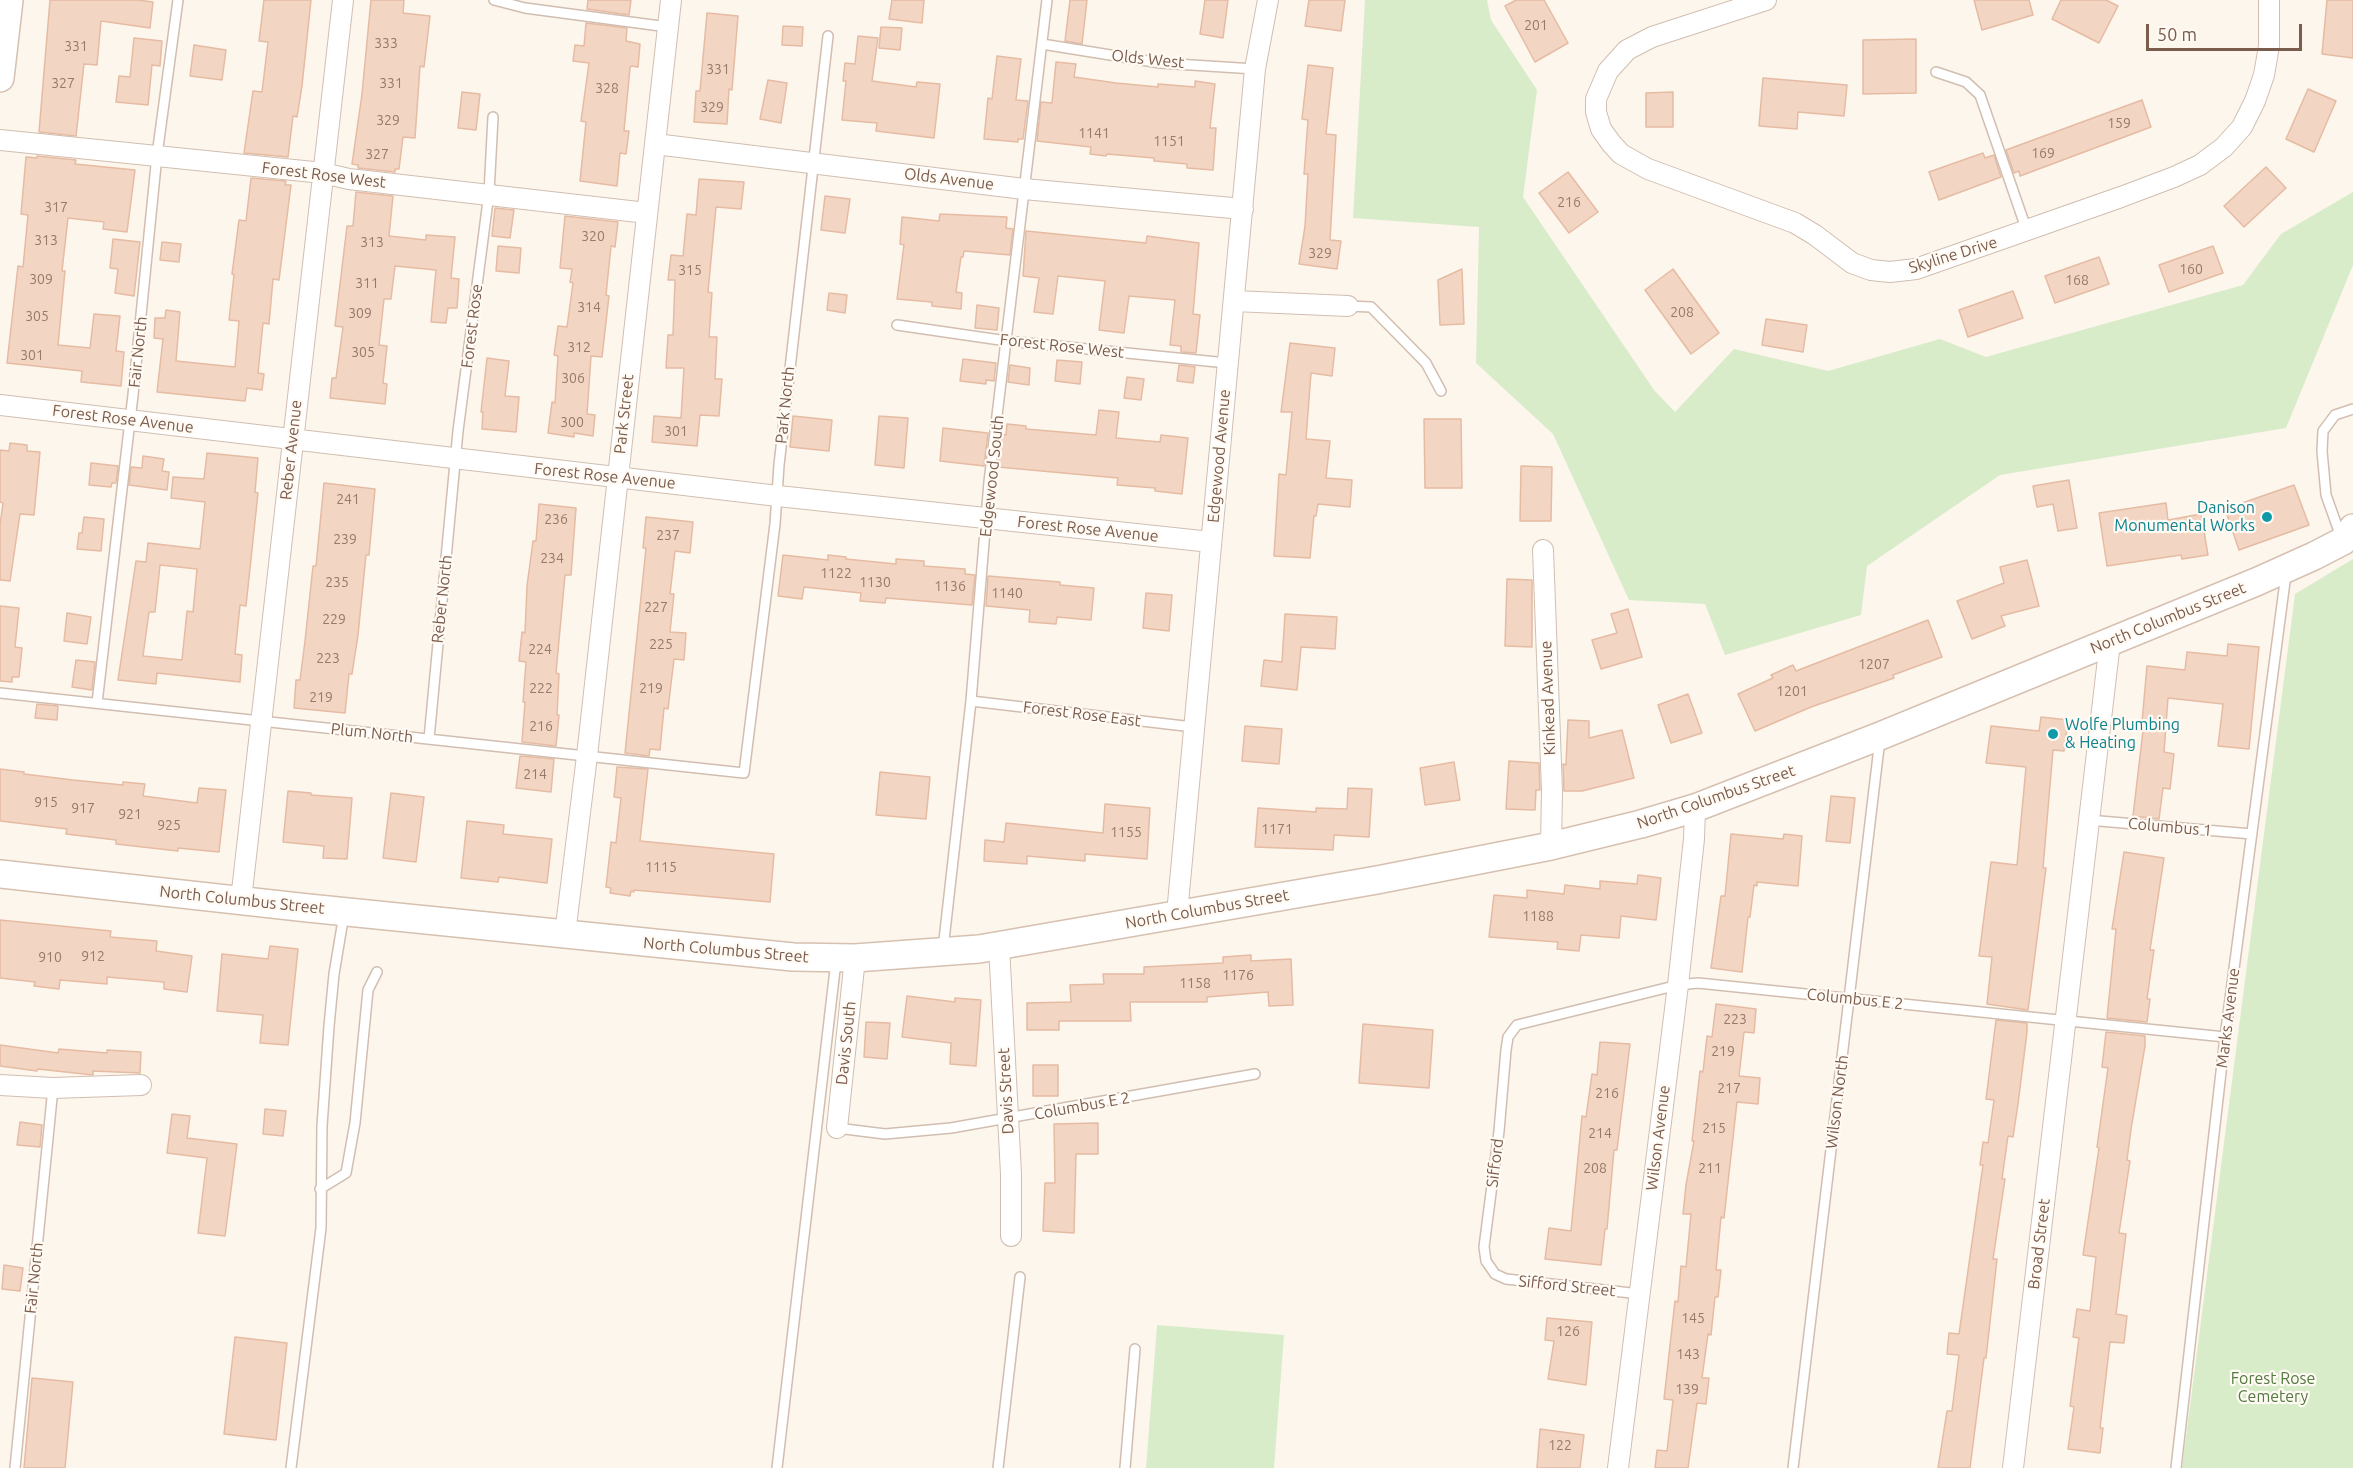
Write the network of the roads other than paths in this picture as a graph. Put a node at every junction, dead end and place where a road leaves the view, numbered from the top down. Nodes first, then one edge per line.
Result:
1 (9, 0) edge
2 (177, 0) edge
3 (343, 0) edge
4 (494, 0) edge
5 (671, 0) edge
6 (1047, 0) edge
7 (1268, 0) edge
8 (1766, 0) edge
9 (2269, 0) edge
10 (668, 27) junction
11 (828, 36) dead end
12 (1042, 44) junction
13 (1255, 69) junction
14 (1936, 72) dead end
15 (0, 78) edge
16 (493, 117) dead end
17 (0, 140) edge
18 (655, 144) junction
19 (157, 155) junction
20 (812, 162) junction
21 (323, 173) junction
22 (1024, 189) junction
23 (489, 194) junction
24 (1243, 210) junction
25 (647, 213) junction
26 (2027, 231) junction
27 (1234, 302) junction
28 (1348, 306) joint
29 (897, 325) dead end
30 (1007, 341) junction
31 (1227, 363) junction
32 (1441, 391) dead end
33 (0, 405) edge
34 (2353, 409) edge
35 (130, 420) junction
36 (292, 439) junction
37 (456, 459) junction
38 (618, 476) junction
39 (778, 496) junction
40 (987, 519) junction
41 (2348, 535) edge
42 (1211, 542) junction
43 (1543, 550) dead end
44 (2287, 569) junction
45 (2109, 642) junction
46 (0, 693) edge
47 (971, 701) junction
48 (97, 703) junction
49 (261, 721) junction
50 (1193, 727) junction
51 (1880, 736) junction
52 (429, 739) junction
53 (587, 756) junction
54 (744, 773) joint
55 (1695, 808) junction
56 (2088, 819) junction
57 (2252, 834) junction
58 (1551, 846) junction
59 (0, 874) edge
60 (241, 900) junction
61 (344, 912) junction
62 (1177, 914) junction
63 (565, 934) junction
64 (999, 946) junction
65 (942, 953) junction
66 (846, 958) junction
67 (377, 972) dead end
68 (1678, 985) junction
69 (1850, 999) junction
70 (2065, 1020) junction
71 (2225, 1037) junction
72 (1506, 1050) joint
73 (1255, 1074) dead end
74 (0, 1084) edge
75 (141, 1085) dead end
76 (53, 1088) junction
77 (1007, 1119) junction
78 (837, 1128) joint
79 (320, 1189) junction
80 (1011, 1236) dead end
81 (1495, 1274) joint
82 (1020, 1277) dead end
83 (1641, 1294) junction
84 (1135, 1349) dead end
85 (15, 1468) edge
86 (291, 1468) edge
87 (777, 1468) edge
88 (998, 1468) edge
89 (1125, 1468) edge
90 (1618, 1468) edge
91 (1792, 1468) edge
92 (2013, 1468) edge
93 (2176, 1468) edge

1 - 15 main road
2 - 19 lane, Fair North
3 - 21 street, Reber Avenue
4 - 10 lane
5 - 10 street, Park Street
6 - 12 lane, Edgewood South
7 - 13 street, Edgewood Avenue
8 - 26 street, Skyline Drive
9 - 26 street, Skyline Drive
10 - 18 street, Park Street
11 - 20 lane, Park North
12 - 13 lane, Olds West
12 - 22 lane, Edgewood South
13 - 24 street, Edgewood Avenue
14 - 26 lane
16 - 23 lane
17 - 19 street, Forest Rose West
18 - 20 street, Olds Avenue
18 - 25 street, Park Street
19 - 21 street, Forest Rose West
19 - 35 lane, Fair North
20 - 22 street, Olds Avenue
20 - 39 lane, Park North
21 - 23 street, Forest Rose West
21 - 36 street, Reber Avenue
22 - 24 street, Olds Avenue
22 - 30 lane, Edgewood South
23 - 25 street, Forest Rose West
23 - 37 lane, Forest Rose
24 - 27 street, Edgewood Avenue
25 - 38 street, Park Street
27 - 28 street
27 - 31 street, Edgewood Avenue
28 - 32 lane
29 - 30 lane, Forest Rose West
30 - 31 lane, Forest Rose West
30 - 40 lane, Edgewood South
31 - 42 street, Edgewood Avenue
33 - 35 street, Forest Rose Avenue
34 - 41 lane
35 - 36 street, Forest Rose Avenue
35 - 48 lane, Fair North
36 - 37 street, Forest Rose Avenue
36 - 49 street, Reber Avenue
37 - 38 street, Forest Rose Avenue
37 - 52 lane, Reber North
38 - 39 street, Forest Rose Avenue
38 - 53 street, Park Street
39 - 40 street, Forest Rose Avenue
39 - 54 lane, Park North
40 - 42 street, Forest Rose Avenue
40 - 47 lane, Edgewood South
41 - 44 main road, North Columbus Street
42 - 50 street, Edgewood Avenue
43 - 58 street, Kinkead Avenue
44 - 45 main road, North Columbus Street
44 - 57 lane, Marks Avenue
45 - 51 main road, North Columbus Street
45 - 56 street
46 - 48 lane, Plum North
47 - 50 lane, Forest Rose East
47 - 65 lane, Edgewood South
48 - 49 lane, Plum North
49 - 52 lane, Plum North
49 - 60 street, Reber Avenue
50 - 62 street, Edgewood Avenue
51 - 55 main road, North Columbus Street
51 - 69 lane, Wilson North
52 - 53 lane, Plum North
53 - 54 lane, Plum North
53 - 63 street, Park Street
55 - 58 main road, North Columbus Street
55 - 68 street, Wilson Avenue
56 - 57 lane, Columbus 1
56 - 70 street
57 - 71 lane, Marks Avenue
58 - 62 main road, North Columbus Street
59 - 60 main road, North Columbus Street
60 - 61 main road, North Columbus Street
61 - 63 main road, North Columbus Street
61 - 79 lane
62 - 64 main road, North Columbus Street
63 - 66 main road, North Columbus Street
64 - 65 main road, North Columbus Street
64 - 77 street, Davis Street
65 - 66 main road, North Columbus Street
66 - 78 street, Davis South
66 - 87 lane
67 - 79 lane
68 - 69 lane, Columbus E 2
68 - 72 lane, Columbus E 2
68 - 83 street, Wilson Avenue
69 - 70 lane, Columbus E 2
69 - 91 lane, Wilson North
70 - 71 lane, Columbus E 2
70 - 92 street, Broad Street
71 - 93 lane, Marks Avenue
72 - 81 lane, Sifford
73 - 77 lane, Columbus E 2
74 - 76 street
75 - 76 street
76 - 85 lane, Fair North
77 - 78 lane, Columbus E 2
77 - 80 street, Davis Street
79 - 86 lane
81 - 83 lane, Sifford Street
82 - 88 lane
83 - 90 street, Wilson Avenue
84 - 89 lane

